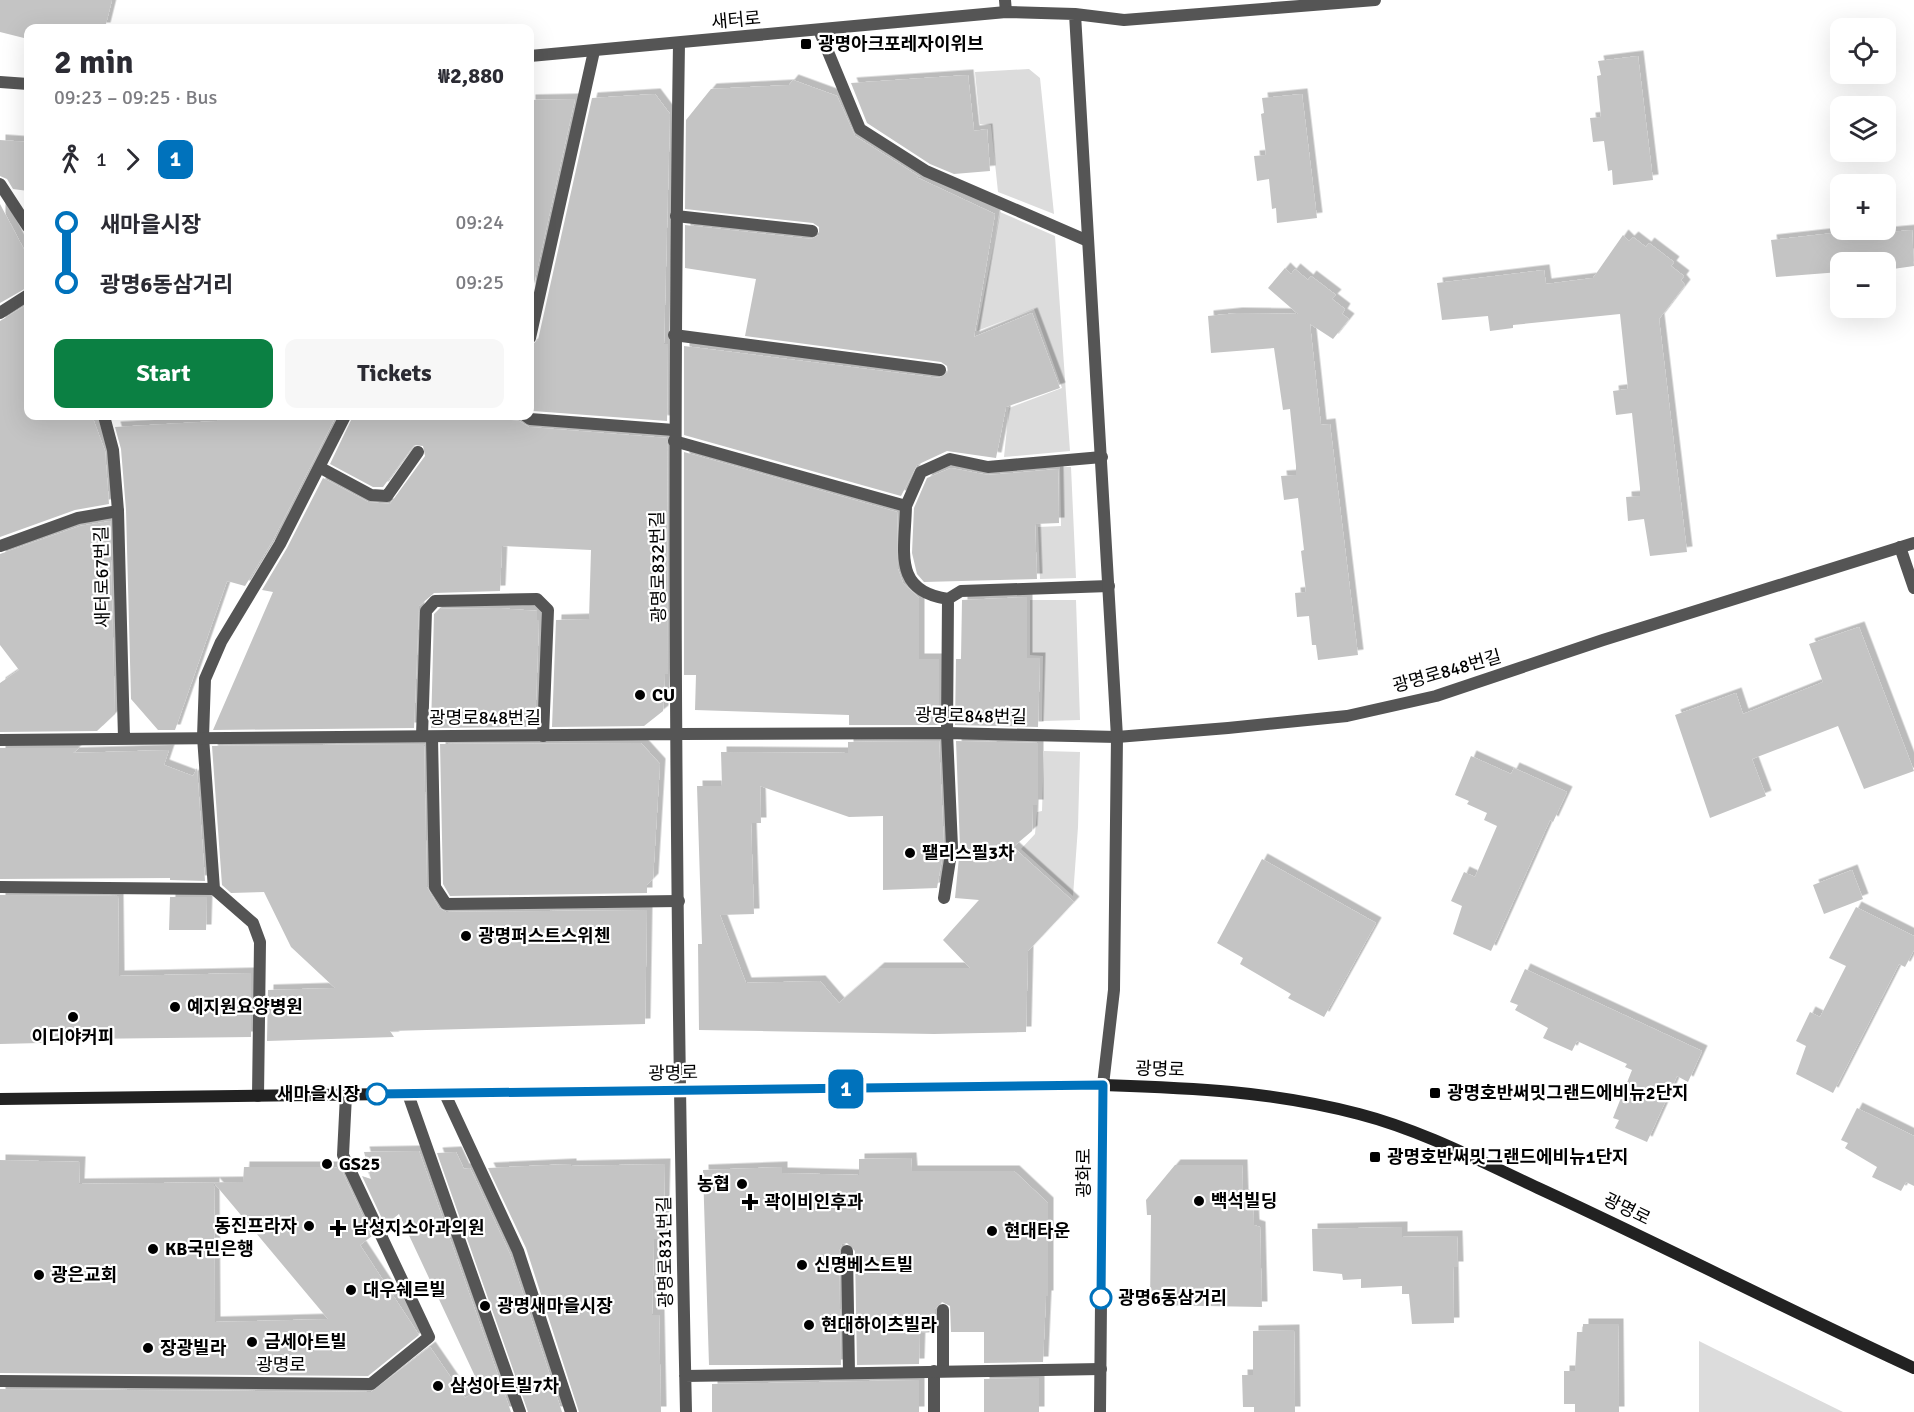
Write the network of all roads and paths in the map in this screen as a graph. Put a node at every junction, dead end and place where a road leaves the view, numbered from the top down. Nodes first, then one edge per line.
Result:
1 (1375, 0) edge
2 (1006, 6) edge
3 (1075, 14) junction
4 (819, 30) junction
5 (679, 44) junction
6 (594, 51) junction
7 (534, 57) edge
8 (0, 82) edge
9 (24, 84) edge
10 (0, 184) edge
11 (676, 216) junction
12 (24, 221) edge
13 (812, 231) dead end
14 (1088, 241) junction
15 (24, 298) edge
16 (0, 313) edge
17 (534, 320) edge
18 (674, 335) junction
19 (940, 370) dead end
20 (534, 419) edge
21 (105, 420) edge
22 (343, 420) edge
23 (674, 436) junction
24 (418, 452) dead end
25 (1101, 457) junction
26 (319, 467) junction
27 (906, 506) junction
28 (118, 511) junction
29 (1914, 543) edge
30 (0, 546) edge
31 (1900, 547) junction
32 (1109, 586) junction
33 (1914, 588) edge
34 (948, 599) junction
35 (947, 733) junction
36 (678, 734) junction
37 (203, 736) junction
38 (427, 736) junction
39 (543, 736) junction
40 (1117, 737) junction
41 (124, 738) junction
42 (0, 740) edge
43 (0, 887) edge
44 (214, 889) junction
45 (944, 898) dead end
46 (679, 901) junction
47 (1103, 1085) junction
48 (680, 1090) junction
49 (408, 1094) junction
50 (445, 1094) junction
51 (346, 1095) junction
52 (258, 1096) junction
53 (0, 1099) edge
54 (847, 1251) dead end
55 (943, 1310) dead end
56 (1914, 1368) edge
57 (1101, 1369) junction
58 (938, 1371) junction
59 (849, 1373) junction
60 (685, 1376) junction
61 (0, 1381) edge
62 (520, 1412) edge
63 (571, 1412) edge
64 (686, 1412) edge
65 (934, 1412) edge
66 (1100, 1412) edge

1 - 3 street, 새터로
2 - 3 street, 새터로
2 - 4 street, 새터로
3 - 14 street, 광화로
4 - 5 street, 새터로
4 - 14 street
5 - 6 street, 새터로
5 - 11 street, 광명로832번길
6 - 7 street, 새터로
6 - 17 street
8 - 9 street
10 - 12 street
11 - 13 street
11 - 18 street, 광명로832번길
14 - 25 street, 광화로
15 - 16 street
18 - 19 street
18 - 23 street, 광명로832번길
20 - 23 street
21 - 28 street, 새터로67번길
22 - 26 street
23 - 27 street
23 - 36 street, 광명로832번길
24 - 26 street
25 - 27 street
25 - 32 street, 광화로
26 - 37 street
27 - 34 street
28 - 30 street
28 - 41 street, 새터로67번길
29 - 31 street, 광명로848번길
31 - 33 street
31 - 40 street, 광명로848번길
32 - 34 street
32 - 40 street, 광화로
34 - 35 street
35 - 36 street, 광명로848번길
35 - 40 street, 광명로848번길
35 - 45 street
36 - 39 street, 광명로848번길
36 - 46 street, 광명로832번길
37 - 38 street, 광명로848번길
37 - 41 street, 광명로848번길
37 - 44 street
38 - 39 street, 광명로848번길
38 - 39 street
38 - 46 street
40 - 47 street, 광화로
41 - 42 street, 광명로848번길
43 - 44 street
44 - 52 street
46 - 48 street, 광명로832번길
47 - 48 main road, 광명로
47 - 56 main road, 광명로
47 - 57 street, 광화로
48 - 50 main road, 광명로
48 - 60 street, 광명로831번길
49 - 50 main road, 광명로
49 - 51 main road, 광명로
49 - 62 street
50 - 63 street
51 - 52 main road, 광명로
51 - 61 street, 광명로
52 - 53 main road, 광명로
54 - 59 street
55 - 58 street
57 - 58 street
57 - 66 street, 광화로
58 - 59 street
58 - 65 street
59 - 60 street
60 - 64 street, 광명로831번길

